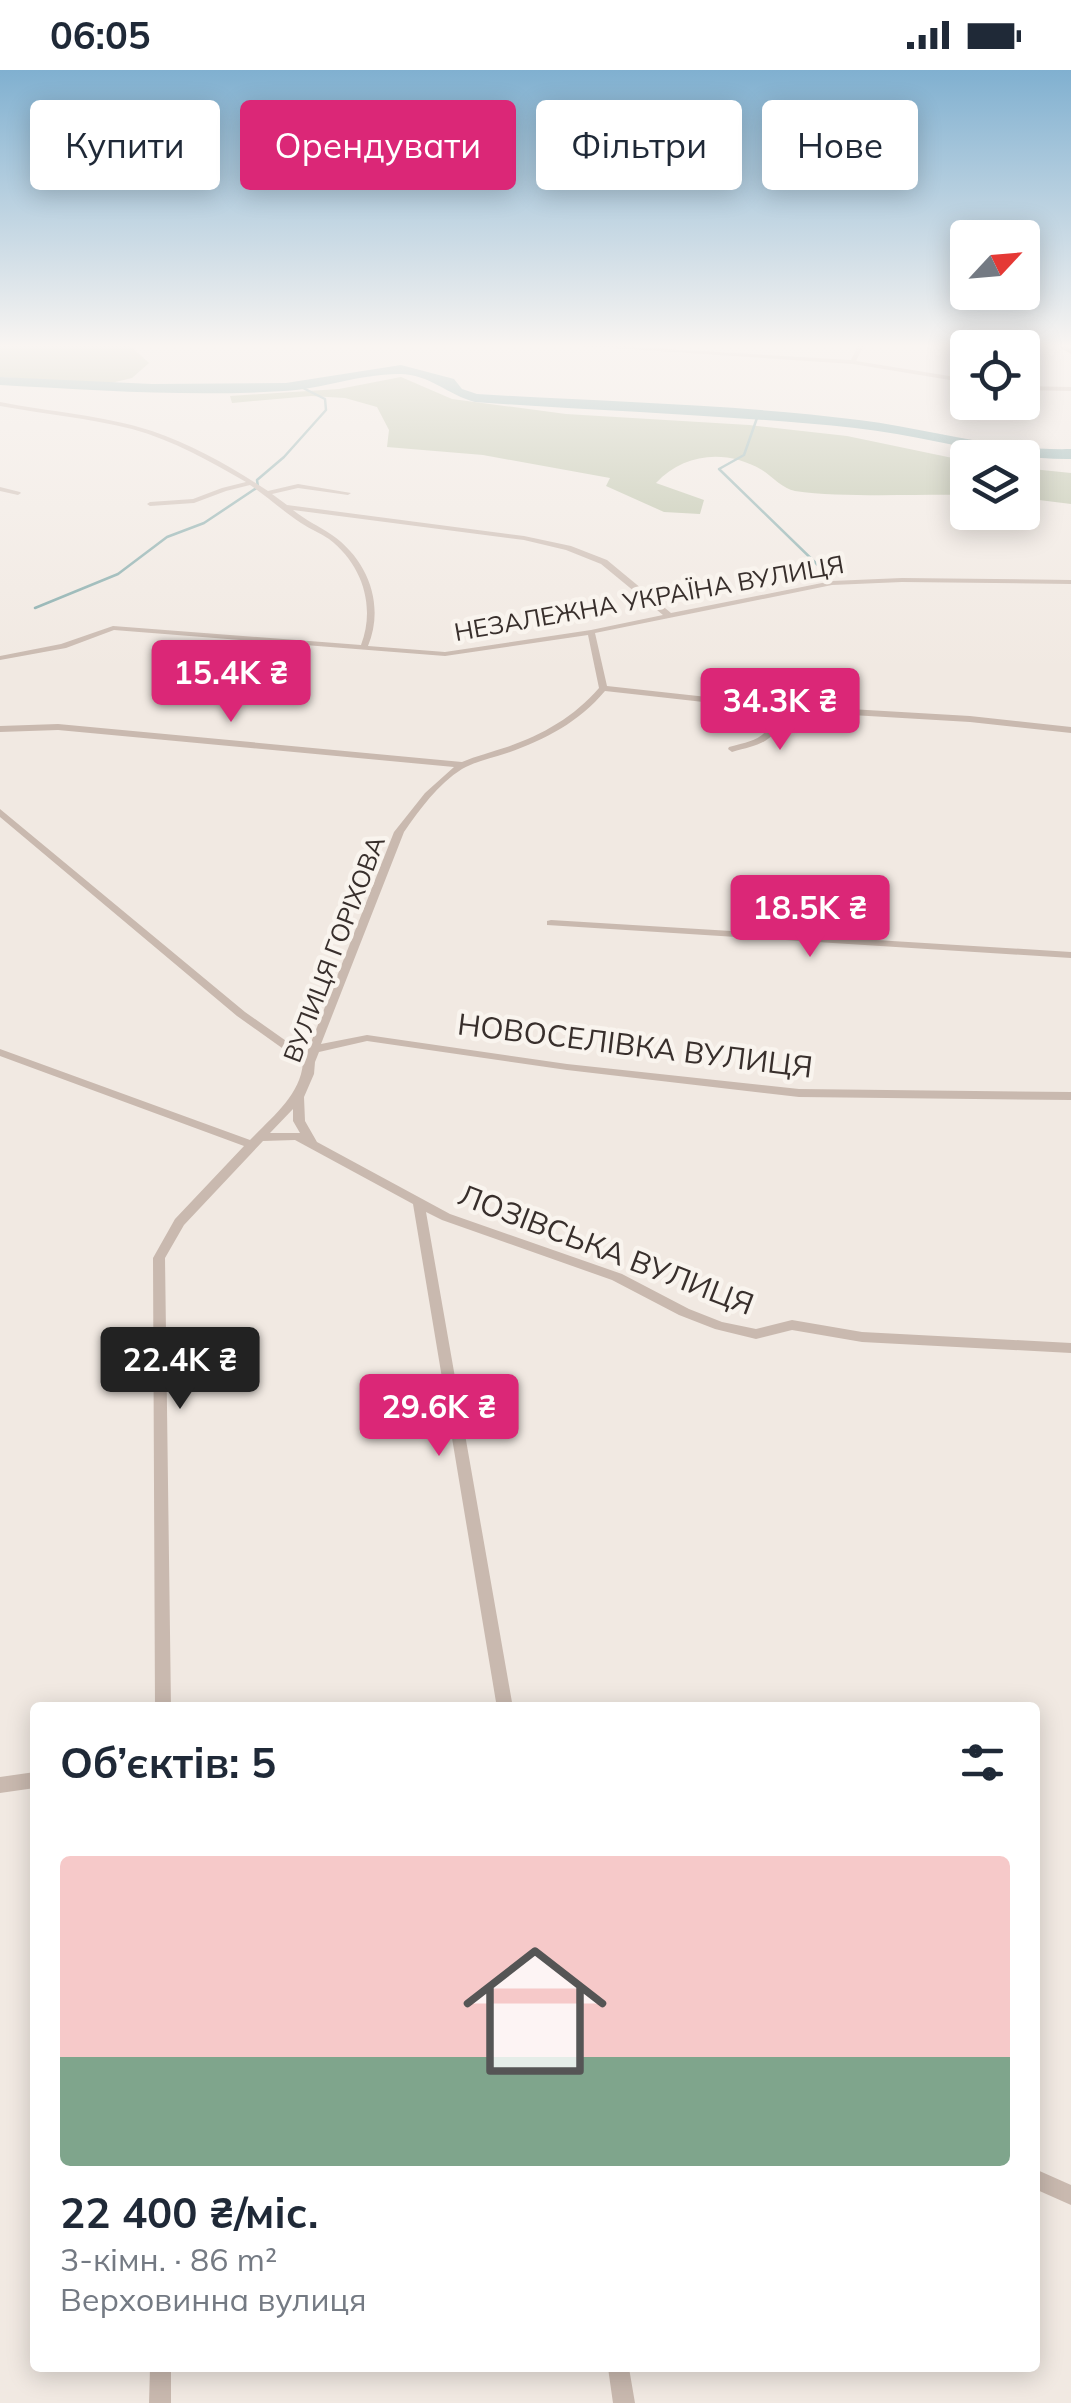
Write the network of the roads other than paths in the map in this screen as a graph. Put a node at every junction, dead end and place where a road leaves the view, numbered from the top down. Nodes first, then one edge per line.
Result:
1 (189, 452) edge
2 (251, 484) junction
3 (0, 489) edge
4 (269, 492) junction
5 (18, 493) dead end
6 (348, 493) dead end
7 (150, 504) dead end
8 (288, 506) junction
9 (1071, 582) edge
10 (668, 615) junction
11 (591, 632) junction
12 (363, 649) junction
13 (0, 658) edge
14 (603, 688) junction
15 (780, 708) junction
16 (0, 729) edge
17 (1071, 730) edge
18 (732, 749) dead end
19 (463, 765) junction
20 (0, 812) edge
21 (551, 924) dead end
22 (1071, 956) edge
23 (316, 1049) junction
24 (0, 1052) edge
25 (309, 1062) junction
26 (1071, 1096) edge
27 (298, 1097) junction
28 (256, 1141) junction
29 (312, 1144) junction
30 (420, 1204) junction
31 (1071, 1348) edge
32 (163, 1702) edge
33 (504, 1702) edge
34 (30, 1781) edge
35 (0, 1786) edge
36 (1040, 2181) edge
37 (1071, 2195) edge
38 (161, 2372) edge
39 (620, 2372) edge
40 (160, 2403) edge
41 (624, 2403) edge

1 - 2 street
2 - 4 street
2 - 7 street
3 - 5 street
4 - 6 street
4 - 8 street
8 - 10 street
8 - 12 street
9 - 10 street, НЕЗАЛЕЖНА УКРАЇНА ВУЛИЦЯ
10 - 11 street, НЕЗАЛЕЖНА УКРАЇНА ВУЛИЦЯ
11 - 12 street, НЕЗАЛЕЖНА УКРАЇНА ВУЛИЦЯ
11 - 14 street
12 - 13 street, НЕЗАЛЕЖНА УКРАЇНА ВУЛИЦЯ
14 - 15 street
14 - 19 street, ВУЛИЦЯ ГОРІХОВА
15 - 17 street
15 - 18 street
16 - 19 street
19 - 23 street, ВУЛИЦЯ ГОРІХОВА
20 - 25 street
21 - 22 street
23 - 25 street, ВУЛИЦЯ ГОРІХОВА
23 - 26 street, НОВОСЕЛІВКА ВУЛИЦЯ
24 - 28 street, ЛОЗІВСЬКА ВУЛИЦЯ
25 - 27 street, ВУЛИЦЯ ГОРІХОВА
27 - 28 street, ВУЛИЦЯ ГОРІХОВА
27 - 29 street
28 - 29 street, ЛОЗІВСЬКА ВУЛИЦЯ
28 - 32 street, ВУЛИЦЯ ГОРІХОВА
29 - 30 street, ЛОЗІВСЬКА ВУЛИЦЯ
30 - 31 street, ЛОЗІВСЬКА ВУЛИЦЯ
30 - 33 street
34 - 35 street
36 - 37 street
38 - 40 street
39 - 41 street

